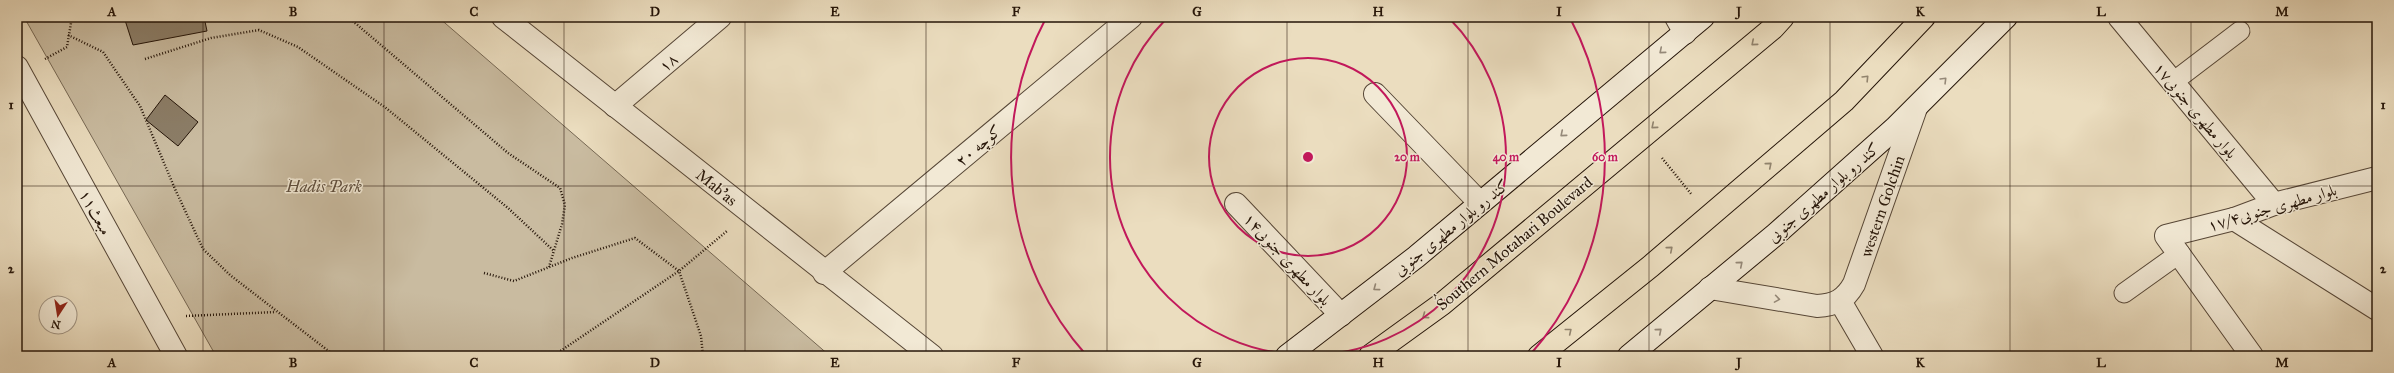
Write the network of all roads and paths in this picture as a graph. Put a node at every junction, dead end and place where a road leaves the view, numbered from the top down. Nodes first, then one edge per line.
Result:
1 (72, 17) edge
2 (348, 17) edge
3 (502, 17) edge
4 (720, 17) edge
5 (1131, 17) edge
6 (1703, 17) edge
7 (1783, 17) edge
8 (1924, 17) edge
9 (2006, 17) edge
10 (2119, 17) edge
11 (1680, 25) edge
12 (2240, 31) dead end
13 (68, 35) junction
14 (145, 59) dead end
15 (18, 70) edge
16 (2173, 82) junction
17 (1375, 94) dead end
18 (615, 106) junction
19 (1916, 108) junction
20 (1643, 136) junction
21 (2377, 178) edge
22 (1480, 203) junction
23 (1236, 204) dead end
24 (2274, 204) junction
25 (749, 213) junction
26 (1709, 215) junction
27 (2234, 219) junction
28 (554, 251) junction
29 (2180, 253) junction
30 (549, 267) junction
31 (679, 271) junction
32 (484, 273) dead end
33 (824, 273) junction
34 (1710, 288) junction
35 (2124, 293) dead end
36 (1840, 301) junction
37 (2377, 310) edge
38 (277, 312) junction
39 (1341, 315) junction
40 (155, 318) junction
41 (176, 356) edge
42 (335, 356) edge
43 (553, 356) edge
44 (703, 356) edge
45 (932, 356) edge
46 (1287, 356) edge
47 (1370, 356) edge
48 (1539, 356) edge
49 (1629, 356) edge
50 (1872, 356) edge
51 (2252, 356) edge

1 - 13 path
2 - 28 path
3 - 18 street, Mab'as
4 - 18 street, ۱۸
5 - 33 street, کوچه ۲۰
6 - 11 street, کند رو بلوار مطهری جنوبی
7 -> 20 main road, ُSouthern Motahari Boulevard
26 -> 8 main road
19 -> 9 street, کند رو بلوار مطهری جنوبی
10 - 16 street, بلوار مطهری جنوبی۱۷
11 -> 22 street, کند رو بلوار مطهری جنوبی
12 - 16 lane
13 - 15 path
13 - 38 path
14 - 28 path
15 - 40 street, مبعث۱۱
16 - 24 street, بلوار مطهری جنوبی۱۷
17 - 22 street
18 - 25 street, Mab'as
34 -> 19 street, کند رو بلوار مطهری جنوبی
19 - 36 street, western Golchin
20 - 26 path
20 -> 47 main road, ُSouthern Motahari Boulevard
21 - 24 street, بلوار مطهری جنوبی۱۷/۴
22 -> 39 street, کند رو بلوار مطهری جنوبی
23 - 39 street, بلوار مطهری جنوبی۱۴
24 - 27 street, بلوار مطهری جنوبی۱۷/۴
25 - 31 path
25 - 33 street, Mab'as
48 -> 26 main road
27 - 29 street, بلوار مطهری جنوبی۱۷/۴
27 - 37 street
28 - 30 path
29 - 35 lane
29 - 51 street
30 - 31 path
30 - 32 path
31 - 43 path
31 - 44 path
33 - 45 street, Mab'as
34 -> 36 street
49 -> 34 street, کند رو بلوار مطهری جنوبی
36 - 50 street
38 - 40 path
38 - 42 path
39 - 46 street, کند رو بلوار مطهری جنوبی
40 - 41 street, مبعث۱۱

